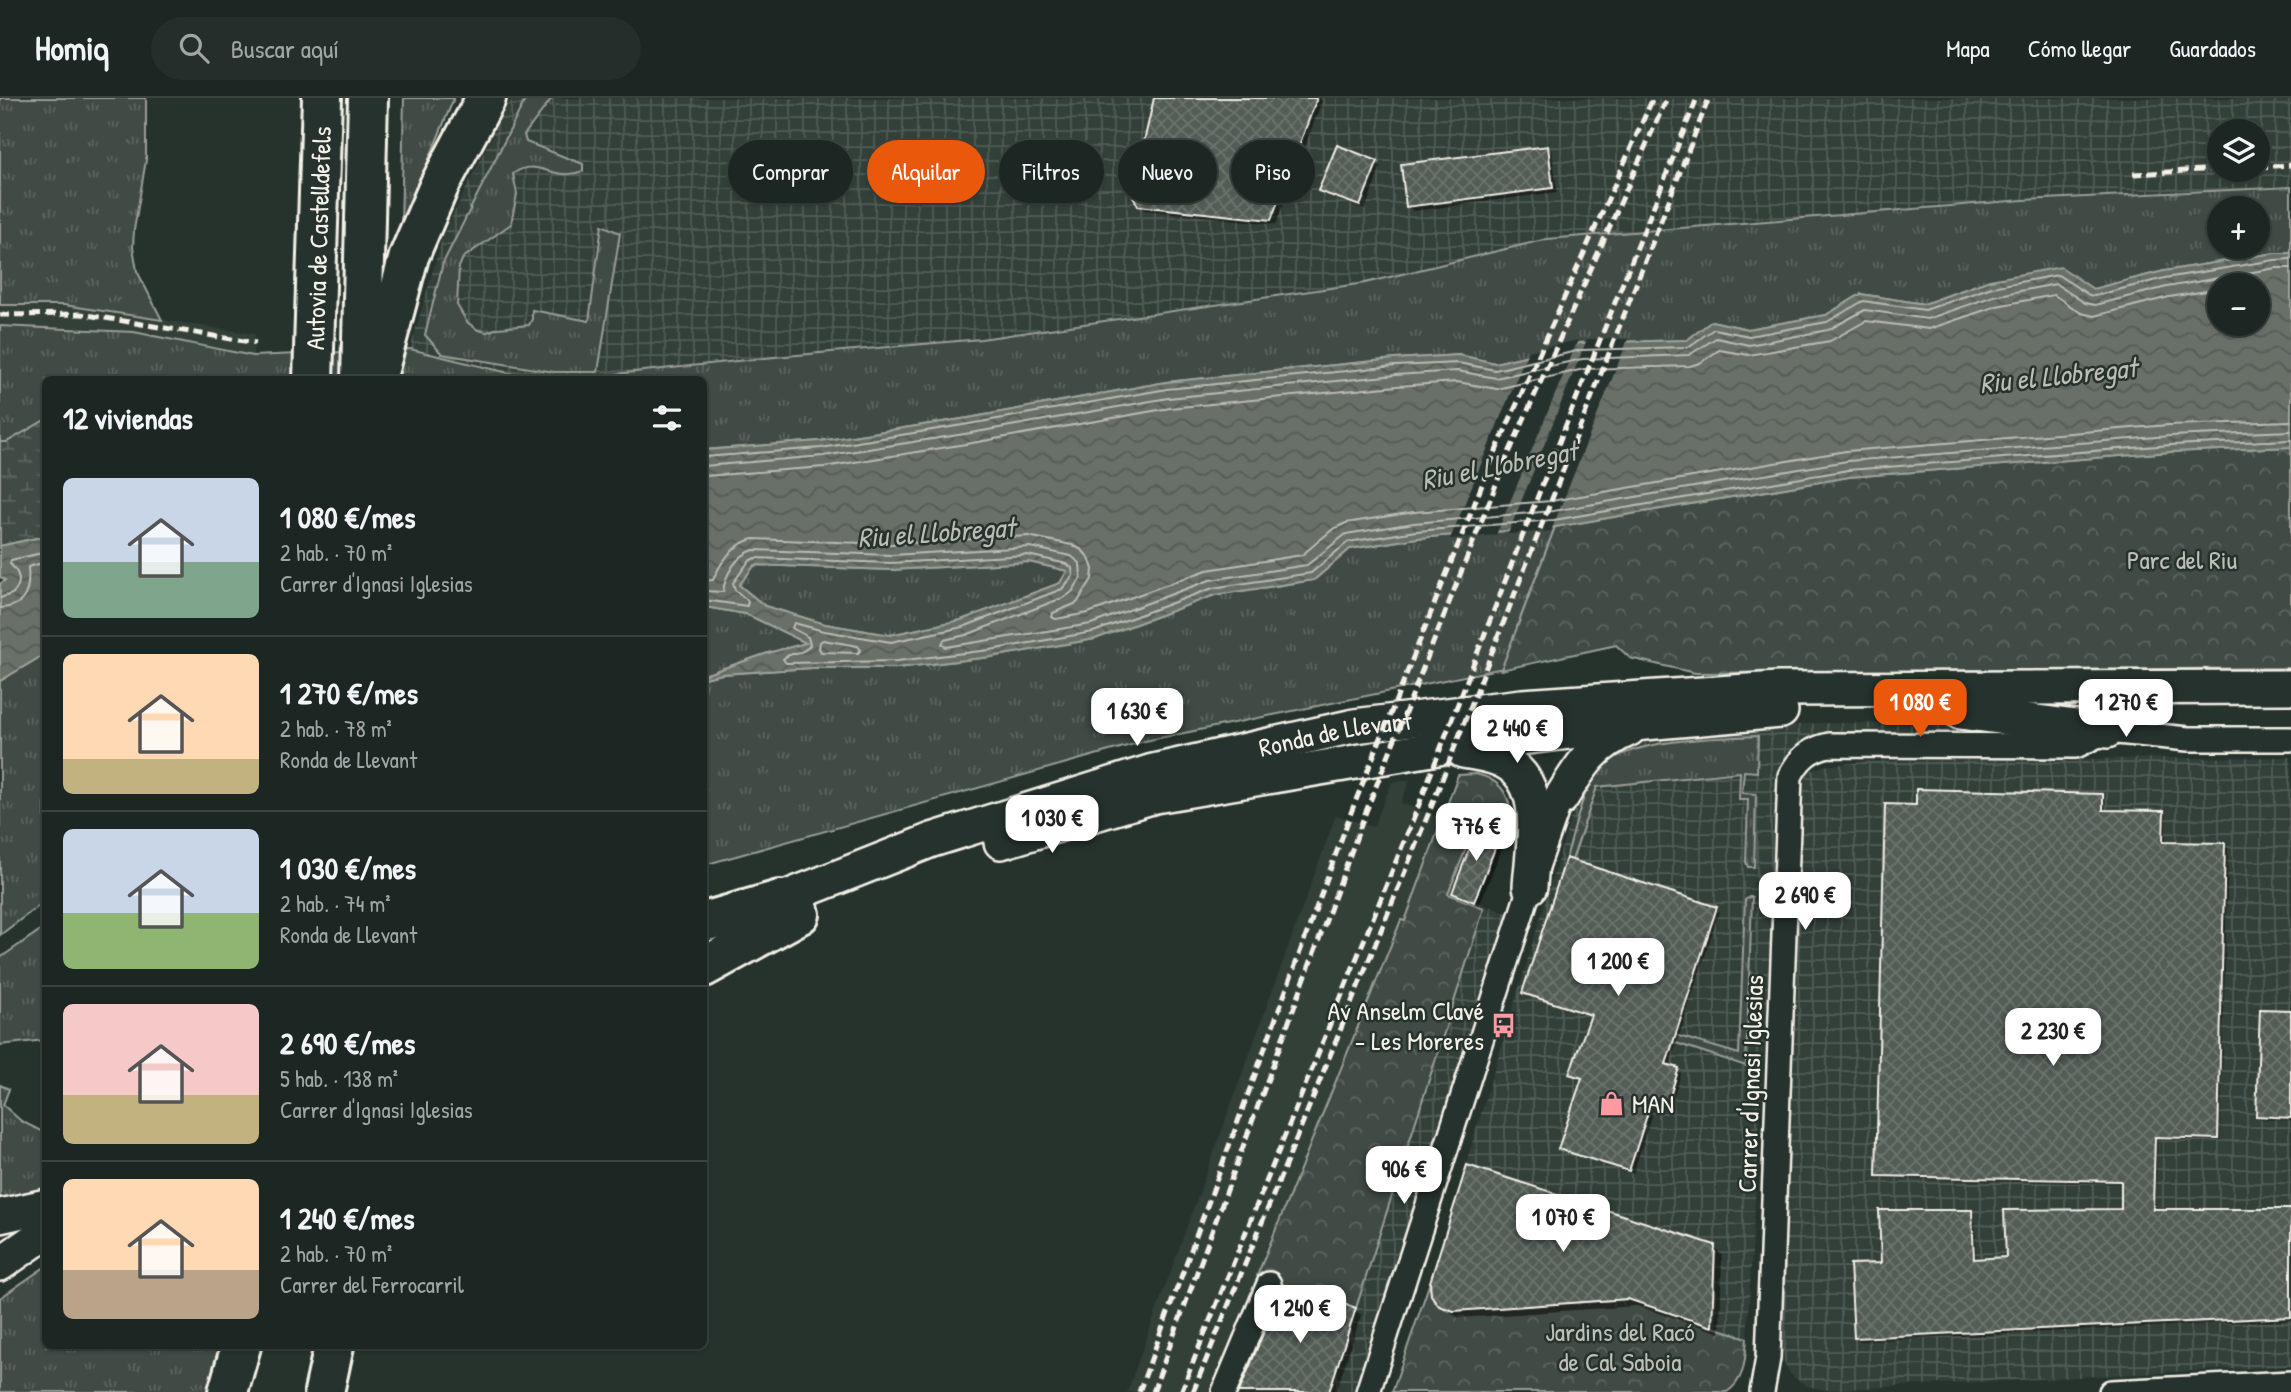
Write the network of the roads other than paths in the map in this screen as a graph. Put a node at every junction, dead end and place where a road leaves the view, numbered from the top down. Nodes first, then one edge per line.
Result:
1 (323, 98) edge
2 (368, 98) edge
3 (486, 98) edge
4 (388, 340) junction
5 (313, 376) edge
6 (361, 376) edge
7 (377, 376) edge
8 (386, 376) edge
9 (2291, 687) edge
10 (1522, 706) junction
11 (2291, 710) edge
12 (1960, 712) junction
13 (1644, 723) junction
14 (2107, 731) junction
15 (1553, 734) junction
16 (2291, 739) edge
17 (1444, 747) junction
18 (1561, 798) junction
19 (1530, 887) junction
20 (790, 907) junction
21 (707, 921) edge
22 (707, 932) edge
23 (707, 947) edge
24 (707, 965) edge
25 (42, 1207) edge
26 (0, 1216) edge
27 (42, 1235) edge
28 (0, 1264) edge
29 (1269, 1284) dead end
30 (241, 1349) edge
31 (257, 1349) edge
32 (306, 1349) edge
33 (333, 1349) edge
34 (2291, 1383) edge
35 (228, 1392) edge
36 (250, 1392) edge
37 (299, 1392) edge
38 (324, 1392) edge
39 (1224, 1392) edge
40 (1368, 1392) edge
41 (1762, 1392) edge
42 (2111, 1392) edge

1 - 5 highway, Autovia de Castelldefels
2 - 6 highway, Autovia de Castelldefels
3 - 4 highway
4 - 7 highway
4 - 8 highway
9 - 10 main road, Ronda de Llevant
10 - 15 main road
10 - 20 main road, Ronda de Llevant
11 - 12 main road, Ronda de Llevant
12 - 13 main road, Ronda de Llevant
12 - 14 main road
13 - 15 main road, Ronda de Llevant
13 - 18 main road
14 - 16 street
14 - 41 street, Carrer d'Ignasi Iglesias
15 - 17 main road, Ronda de Llevant
15 - 18 main road
17 - 19 main road
17 - 20 main road, Ronda de Llevant
18 - 19 street
19 - 40 street
20 - 21 highway
20 - 22 main road, Ronda de Llevant
20 - 23 main road, Ronda de Llevant
20 - 24 highway
25 - 26 main road
27 - 28 main road
29 - 39 street
30 - 35 highway
31 - 36 highway
32 - 37 highway
33 - 38 highway
34 - 42 street

